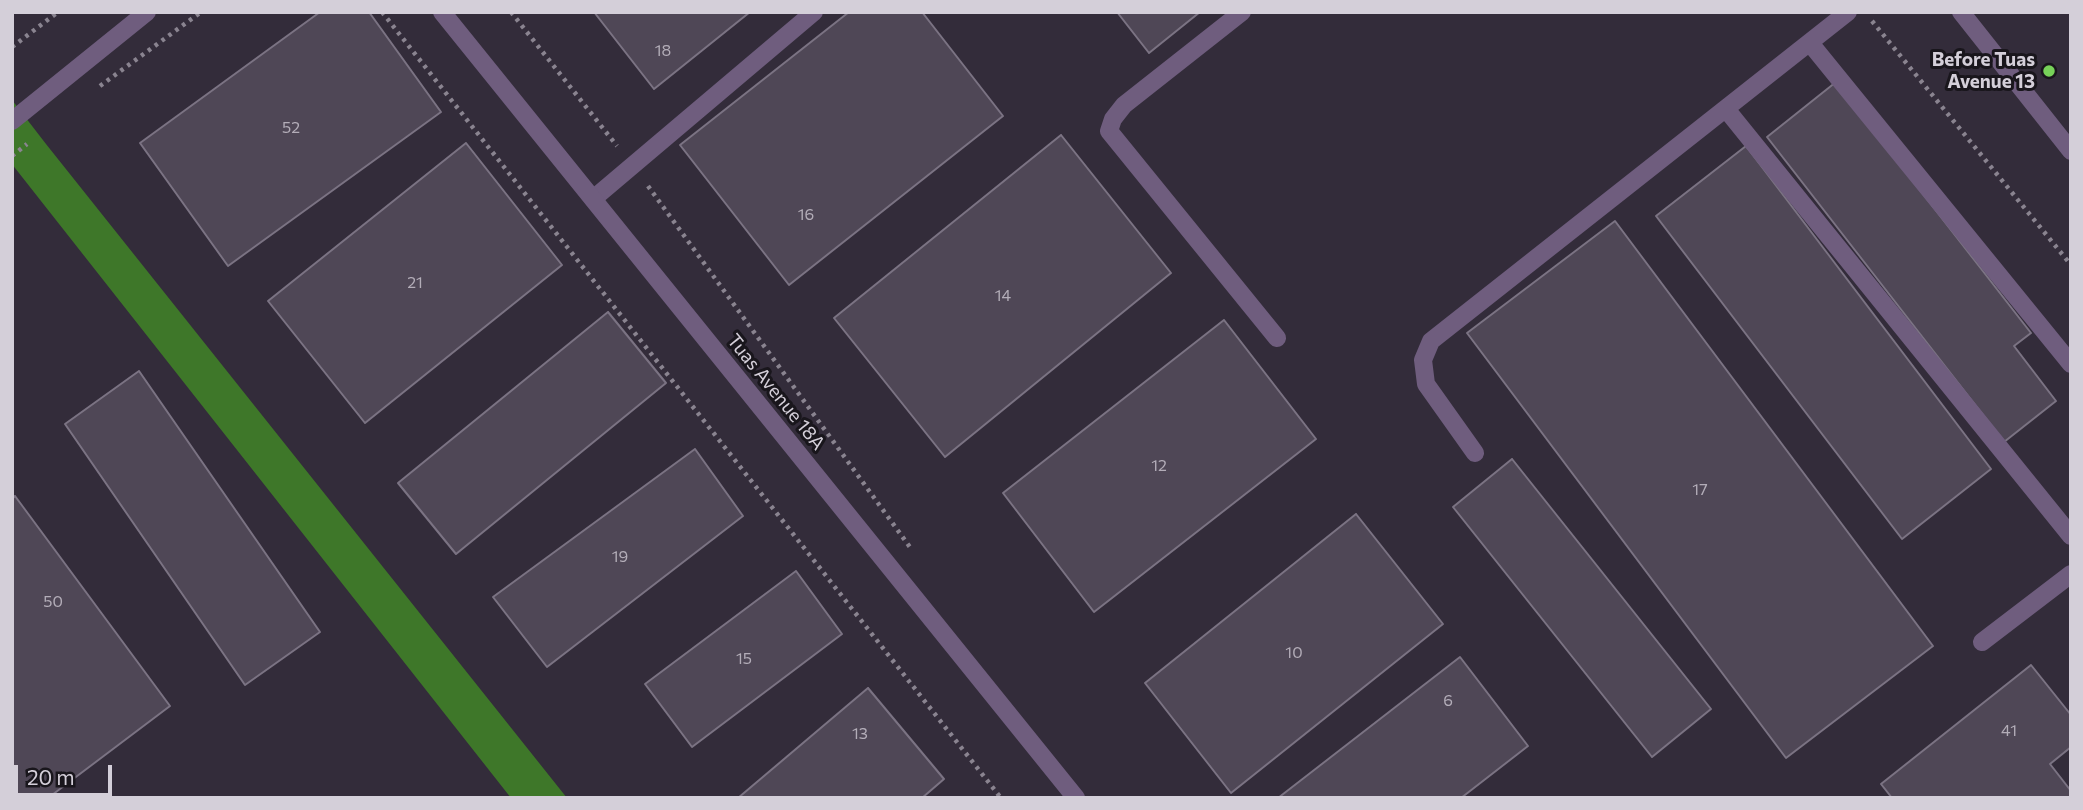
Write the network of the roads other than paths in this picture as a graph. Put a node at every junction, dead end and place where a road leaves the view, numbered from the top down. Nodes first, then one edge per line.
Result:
1 (147, 12) edge
2 (442, 12) edge
3 (814, 12) edge
4 (1242, 12) edge
5 (1848, 12) edge
6 (1961, 12) edge
7 (1810, 43) junction
8 (1726, 109) junction
9 (12, 121) edge
10 (2071, 151) edge
11 (593, 199) junction
12 (1277, 338) dead end
13 (2071, 364) edge
14 (1475, 453) dead end
15 (2071, 536) edge
16 (2071, 574) edge
17 (1982, 642) dead end
18 (1076, 798) edge

1 - 9 street
2 - 11 street, Tuas Avenue 18A
3 - 11 street
4 - 12 street
5 - 7 street
6 - 10 street
7 - 8 street
7 - 13 street
8 - 14 street
8 - 15 street
11 - 18 street, Tuas Avenue 18A
16 - 17 street

